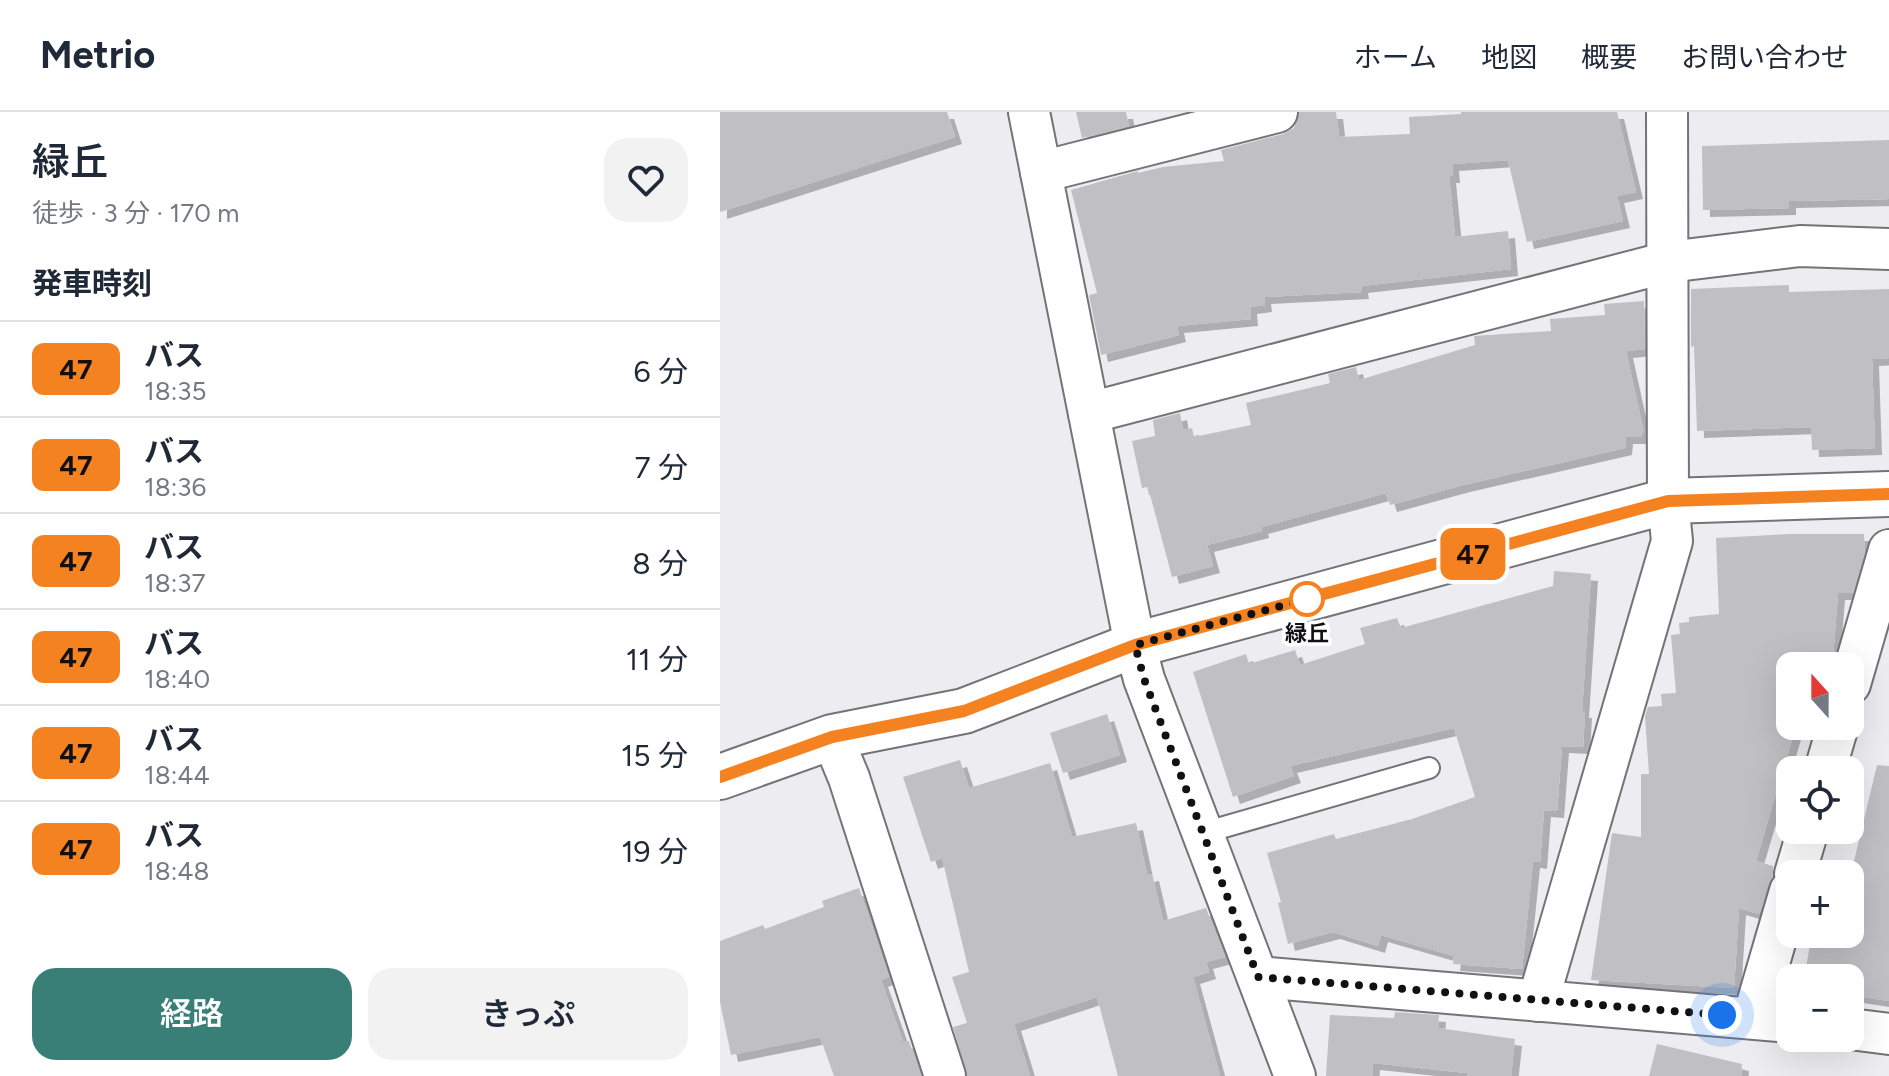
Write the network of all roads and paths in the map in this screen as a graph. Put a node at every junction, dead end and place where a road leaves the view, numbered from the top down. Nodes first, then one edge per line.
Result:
1 (1029, 112) edge
2 (1277, 112) edge
3 (1667, 112) edge
4 (1041, 172) junction
5 (1889, 249) edge
6 (1668, 262) junction
7 (1089, 413) junction
8 (1889, 494) edge
9 (1668, 501) junction
10 (1889, 550) edge
11 (1135, 645) junction
12 (1859, 652) edge
13 (832, 737) junction
14 (1429, 768) dead end
15 (720, 777) edge
16 (1203, 833) junction
17 (1782, 948) edge
18 (1258, 977) junction
19 (1538, 1001) junction
20 (1772, 1020) edge
21 (1864, 1031) edge
22 (1889, 1034) edge
23 (945, 1076) edge
24 (1295, 1076) edge

1 - 4 street
2 - 4 street
3 - 6 street
4 - 7 street
5 - 6 street
6 - 7 street
6 - 9 street
7 - 11 street
8 - 9 street
9 - 11 street
9 - 19 street
10 - 12 street
11 - 13 street
11 - 16 street
13 - 15 street
13 - 23 street
14 - 16 lane
16 - 18 street
17 - 20 street
18 - 19 street
18 - 24 street
19 - 20 street
21 - 22 street

